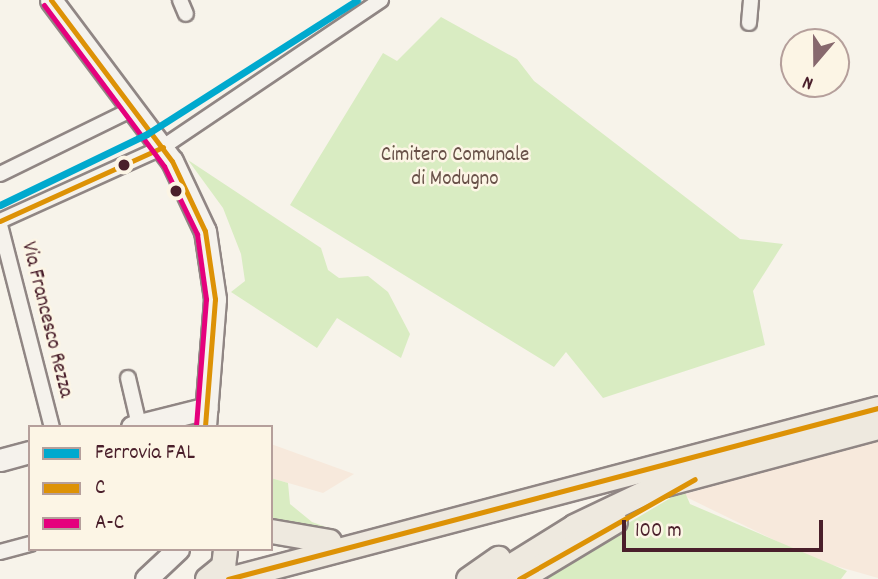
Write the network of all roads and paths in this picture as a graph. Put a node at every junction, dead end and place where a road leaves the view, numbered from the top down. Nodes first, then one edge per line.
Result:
1 (51, 0) edge
2 (180, 0) edge
3 (380, 0) edge
4 (751, 0) edge
5 (186, 14) dead end
6 (749, 23) dead end
7 (135, 108) junction
8 (163, 147) junction
9 (0, 174) edge
10 (0, 223) edge
11 (128, 378) dead end
12 (878, 408) edge
13 (208, 421) edge
14 (51, 425) edge
15 (136, 425) edge
16 (150, 425) edge
17 (878, 427) edge
18 (28, 453) edge
19 (0, 460) edge
20 (707, 464) junction
21 (439, 521) junction
22 (273, 531) edge
23 (28, 545) edge
24 (164, 551) edge
25 (176, 551) edge
26 (225, 551) edge
27 (0, 552) edge
28 (151, 575) edge
29 (207, 579) edge
30 (228, 579) edge
31 (468, 579) edge
32 (489, 579) edge
33 (519, 579) edge

1 - 7 street
2 - 5 street
3 - 8 street
4 - 6 street
7 - 8 street
7 - 9 street
8 - 10 street
8 - 13 street
10 - 14 street, Via Francesco Rezza
11 - 15 street
12 - 20 main road
13 - 16 street
17 - 20 main road
18 - 19 street
20 - 21 main road
20 - 31 main road
20 - 32 main road
20 - 33 main road
21 - 22 main road
21 - 30 main road
23 - 27 street
24 - 28 street
25 - 28 street
26 - 29 main road

